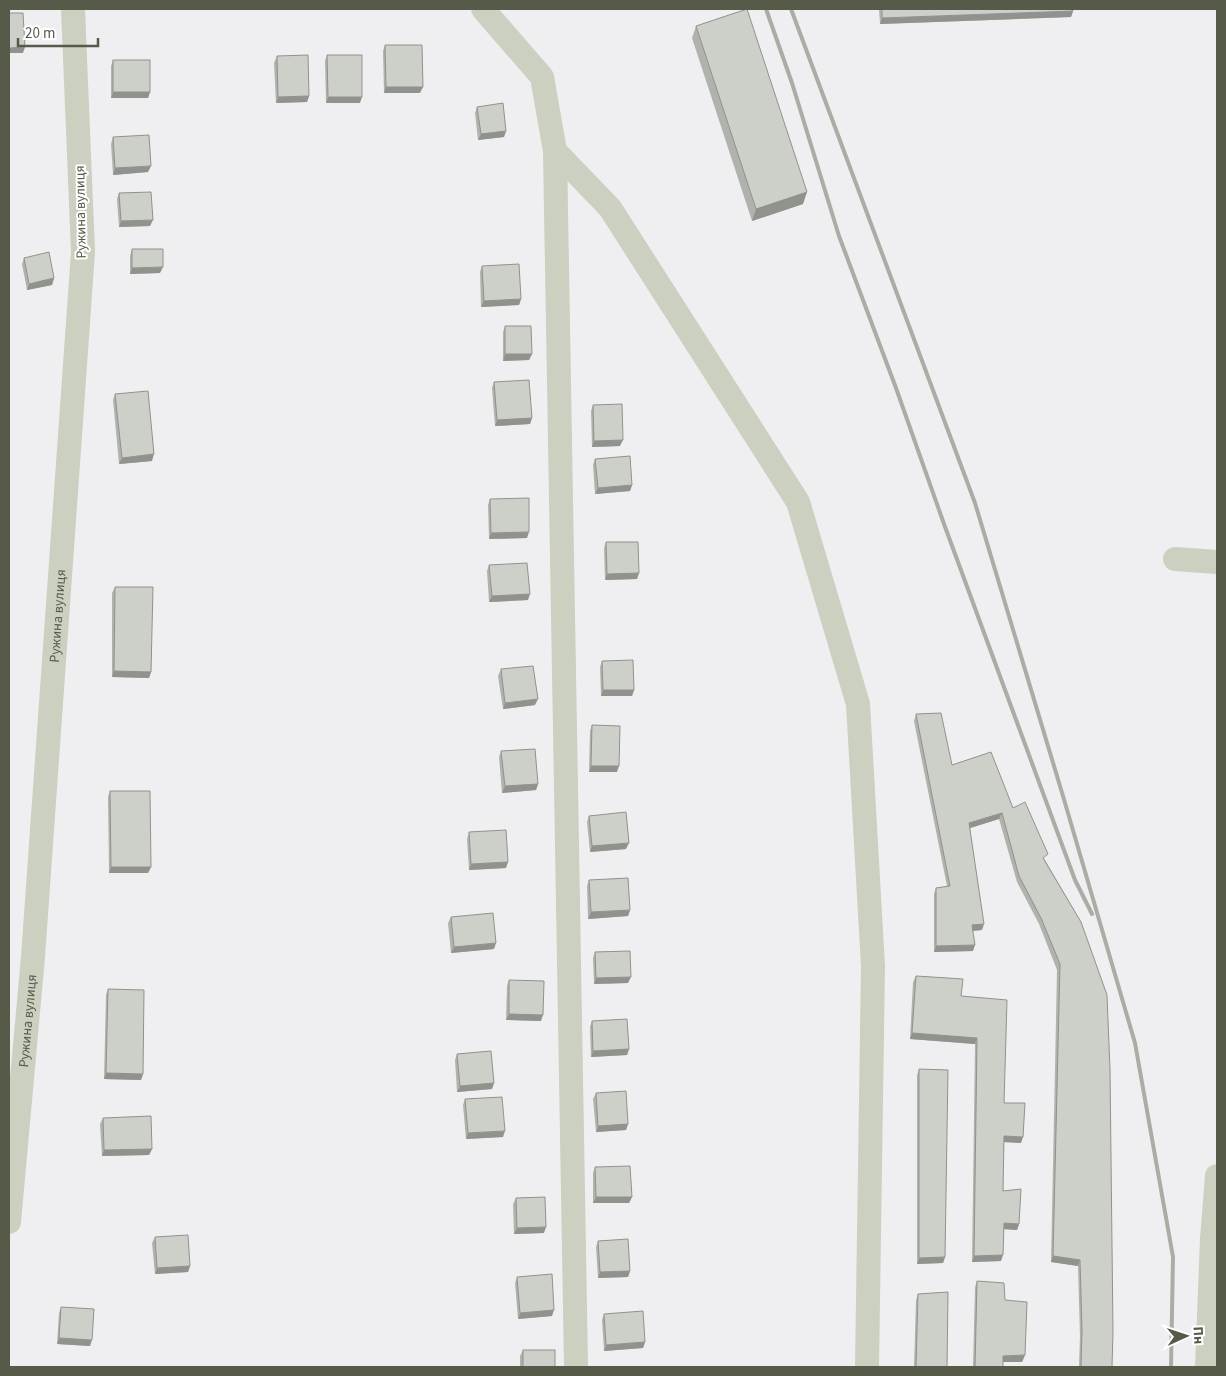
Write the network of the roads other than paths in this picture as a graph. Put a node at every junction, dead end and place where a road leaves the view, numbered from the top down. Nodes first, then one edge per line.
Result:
1 (73, 9) edge
2 (483, 9) edge
3 (555, 151) junction
4 (1175, 559) dead end
5 (1217, 562) edge
6 (1217, 1176) edge
7 (9, 1222) edge
8 (576, 1367) edge
9 (867, 1367) edge
10 (1207, 1367) edge

1 - 7 street, Ружина вулиця
2 - 3 street
3 - 8 street
3 - 9 street
4 - 5 street
6 - 10 street

